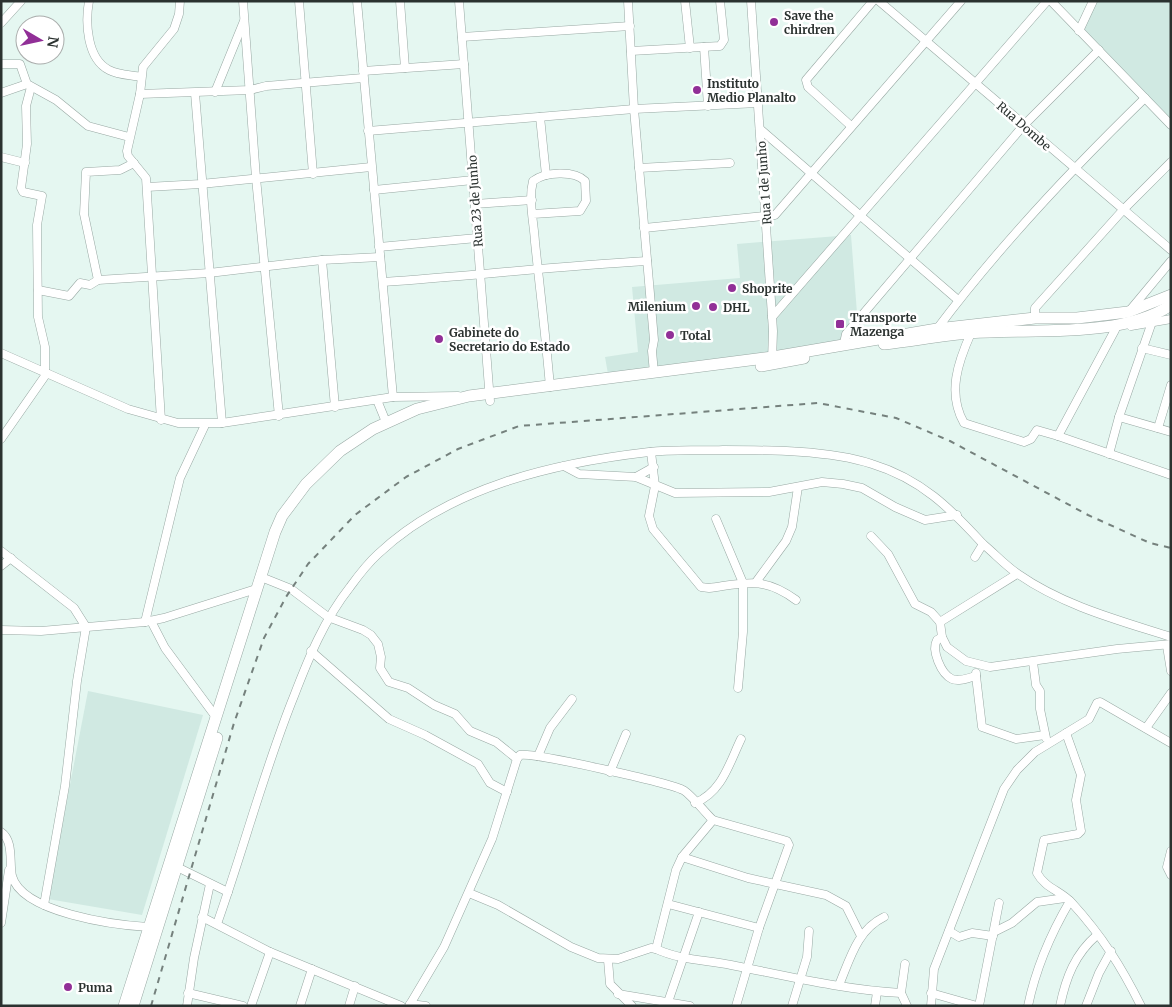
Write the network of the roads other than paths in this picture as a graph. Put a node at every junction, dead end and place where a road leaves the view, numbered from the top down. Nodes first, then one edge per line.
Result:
1 (21, 1) edge
2 (89, 1) edge
3 (180, 1) edge
4 (243, 1) edge
5 (299, 1) edge
6 (357, 1) edge
7 (400, 1) edge
8 (459, 1) edge
9 (628, 1) edge
10 (685, 1) edge
11 (720, 1) edge
12 (751, 1) edge
13 (873, 1) edge
14 (879, 1) edge
15 (961, 1) edge
16 (1047, 1) edge
17 (1051, 1) edge
18 (1093, 1) edge
19 (245, 19) junction
20 (1, 23) edge
21 (630, 26) junction
22 (1079, 31) junction
23 (462, 37) junction
24 (926, 41) junction
25 (704, 47) junction
26 (690, 48) junction
27 (1098, 50) junction
28 (631, 51) junction
29 (1, 64) edge
30 (464, 64) junction
31 (405, 68) junction
32 (363, 75) junction
33 (141, 77) junction
34 (305, 82) junction
35 (974, 83) junction
36 (29, 86) junction
37 (250, 90) junction
38 (215, 92) junction
39 (1, 93) edge
40 (195, 93) junction
41 (140, 94) junction
42 (1145, 98) junction
43 (758, 103) junction
44 (708, 106) junction
45 (634, 109) junction
46 (540, 117) junction
47 (469, 124) junction
48 (1171, 125) edge
49 (851, 126) junction
50 (1023, 126) junction
51 (760, 129) junction
52 (368, 131) junction
53 (129, 137) junction
54 (1, 157) edge
55 (1171, 162) edge
56 (25, 163) junction
57 (134, 163) junction
58 (730, 163) dead end
59 (371, 167) junction
60 (639, 168) junction
61 (1073, 169) junction
62 (811, 172) junction
63 (313, 174) junction
64 (546, 175) junction
65 (256, 178) junction
66 (473, 180) junction
67 (201, 184) junction
68 (147, 187) junction
69 (374, 190) junction
70 (532, 200) junction
71 (475, 204) junction
72 (1123, 210) junction
73 (533, 214) junction
74 (860, 215) junction
75 (766, 218) junction
76 (644, 228) junction
77 (478, 238) junction
78 (379, 247) junction
79 (1171, 250) edge
80 (380, 257) junction
81 (910, 258) junction
82 (322, 260) junction
83 (646, 261) junction
84 (1171, 261) edge
85 (265, 267) junction
86 (538, 268) junction
87 (208, 273) junction
88 (480, 275) junction
89 (151, 278) junction
90 (98, 280) junction
91 (383, 282) junction
92 (38, 290) junction
93 (1171, 295) edge
94 (958, 300) junction
95 (1171, 305) edge
96 (1171, 311) edge
97 (1128, 312) junction
98 (772, 318) junction
99 (1035, 318) junction
100 (1152, 319) junction
101 (1171, 319) edge
102 (1115, 327) junction
103 (937, 329) junction
104 (971, 333) junction
105 (844, 343) junction
106 (1142, 348) junction
107 (1, 353) edge
108 (1171, 355) edge
109 (772, 361) junction
110 (46, 373) junction
111 (654, 373) junction
112 (1171, 385) edge
113 (550, 387) junction
114 (469, 396) junction
115 (393, 398) junction
116 (490, 398) junction
117 (377, 400) junction
118 (334, 407) junction
119 (278, 416) junction
120 (1119, 416) junction
121 (161, 420) junction
122 (386, 422) junction
123 (222, 423) junction
124 (205, 425) junction
125 (1158, 428) junction
126 (1171, 432) edge
127 (1058, 436) junction
128 (1, 439) edge
129 (651, 452) junction
130 (1109, 454) junction
131 (563, 466) junction
132 (654, 467) junction
133 (1171, 475) edge
134 (636, 477) junction
135 (655, 486) junction
136 (798, 487) junction
137 (957, 515) junction
138 (716, 519) dead end
139 (871, 536) dead end
140 (983, 544) junction
141 (1, 551) edge
142 (975, 557) dead end
143 (10, 558) junction
144 (1, 566) edge
145 (1018, 574) junction
146 (266, 579) junction
147 (756, 582) junction
148 (743, 583) junction
149 (256, 589) junction
150 (796, 600) dead end
151 (328, 617) junction
152 (148, 621) junction
153 (940, 622) junction
154 (86, 627) junction
155 (1, 630) edge
156 (1171, 636) edge
157 (942, 637) junction
158 (1169, 645) edge
159 (311, 651) junction
160 (1033, 662) junction
161 (975, 664) junction
162 (1171, 671) edge
163 (976, 676) junction
164 (738, 688) dead end
165 (1171, 693) edge
166 (572, 699) dead end
167 (216, 717) junction
168 (1146, 728) junction
169 (1066, 733) junction
170 (626, 734) dead end
171 (1045, 735) junction
172 (741, 739) dead end
173 (1171, 743) edge
174 (1048, 744) junction
175 (538, 756) junction
176 (516, 758) junction
177 (610, 772) junction
178 (507, 792) junction
179 (695, 803) junction
180 (713, 820) junction
181 (1, 832) edge
182 (1171, 851) edge
183 (682, 856) junction
184 (10, 861) junction
185 (177, 867) junction
186 (1171, 875) edge
187 (210, 884) junction
188 (776, 885) junction
189 (228, 892) junction
190 (469, 893) junction
191 (1068, 899) junction
192 (999, 903) dead end
193 (668, 904) junction
194 (44, 905) junction
195 (699, 912) junction
196 (202, 917) junction
197 (884, 917) dead end
198 (1, 922) edge
199 (218, 924) junction
200 (148, 927) junction
201 (758, 928) junction
202 (809, 931) dead end
203 (949, 931) junction
204 (993, 934) junction
205 (1097, 935) junction
206 (861, 936) junction
207 (656, 949) junction
208 (1111, 951) junction
209 (270, 952) junction
210 (682, 958) junction
211 (608, 960) junction
212 (905, 964) dead end
213 (312, 969) junction
214 (745, 969) junction
215 (801, 979) junction
216 (839, 985) junction
217 (355, 986) junction
218 (877, 992) junction
219 (188, 993) junction
220 (902, 993) junction
221 (618, 994) junction
222 (931, 994) junction
223 (668, 1002) junction
224 (410, 1005) edge
225 (124, 1006) edge
226 (133, 1006) edge
227 (186, 1006) edge
228 (243, 1006) edge
229 (251, 1006) edge
230 (300, 1006) edge
231 (349, 1006) edge
232 (401, 1006) edge
233 (426, 1006) edge
234 (632, 1006) edge
235 (690, 1006) edge
236 (736, 1006) edge
237 (792, 1006) edge
238 (875, 1006) edge
239 (907, 1006) edge
240 (931, 1006) edge
241 (978, 1006) edge
242 (1028, 1006) edge
243 (1060, 1006) edge
244 (1086, 1006) edge
245 (1141, 1006) edge

1 - 20 street
2 - 33 street
3 - 33 street
4 - 19 street
5 - 34 street
6 - 32 street
7 - 31 street
8 - 23 street, Rua 23 de Junho
9 - 21 street
10 - 26 street
11 - 25 street
12 - 43 street, Rua 1 de Junho
13 - 49 street
14 - 24 street, Rua Dombe
15 - 24 street
16 - 35 street
17 - 22 street
18 - 22 street
19 - 37 street
19 - 38 street
21 - 23 street
21 - 28 street
22 - 27 street
23 - 30 street, Rua 23 de Junho
24 - 35 street, Rua Dombe
24 - 49 street
25 - 26 street
25 - 44 street
26 - 28 street
27 - 42 street
27 - 50 street
28 - 45 street
29 - 36 street
30 - 31 street
30 - 47 street, Rua 23 de Junho
31 - 32 street
32 - 34 street
32 - 52 street
33 - 41 street
34 - 37 street
34 - 63 street
35 - 50 street, Rua Dombe
35 - 74 street
36 - 39 street
36 - 53 street
36 - 56 street
37 - 38 street
37 - 65 street
38 - 40 street
40 - 41 street
40 - 67 street
41 - 53 street
42 - 48 street
42 - 61 street
43 - 44 street
43 - 51 street, Rua 1 de Junho
44 - 45 street
45 - 46 street
45 - 60 street
46 - 47 street
46 - 64 street
47 - 52 street
47 - 66 street, Rua 23 de Junho
49 - 62 street
50 - 61 street, Rua Dombe
50 - 81 street
51 - 62 street
51 - 75 street, Rua 1 de Junho
52 - 59 street
53 - 57 street
54 - 56 street
55 - 72 street
56 - 92 street
57 - 68 street
57 - 90 street
58 - 60 street
59 - 63 street
59 - 69 street
60 - 76 street
61 - 72 street, Rua Dombe
61 - 94 street
62 - 74 street
62 - 75 street
63 - 65 street
64 - 70 street
64 - 73 street
65 - 67 street
65 - 85 street
66 - 69 street
66 - 71 street, Rua 23 de Junho
67 - 68 street
67 - 87 street
68 - 89 street
69 - 78 street
70 - 71 street
70 - 73 street
71 - 77 street, Rua 23 de Junho
72 - 79 street, Rua Dombe
72 - 99 street
73 - 86 street
74 - 81 street
74 - 98 street
75 - 76 street
75 - 98 street, Rua 1 de Junho
76 - 83 street
77 - 78 street
77 - 88 street, Rua 23 de Junho
78 - 80 street
80 - 82 street
80 - 91 street
81 - 94 street
81 - 105 street
82 - 85 street
82 - 118 street
83 - 86 street
83 - 111 street
84 - 97 street
85 - 87 street
85 - 119 street
86 - 88 street
86 - 113 street
87 - 89 street
87 - 123 street
88 - 91 street
88 - 116 street, Rua 23 de Junho
89 - 90 street
89 - 121 street
90 - 92 street
91 - 115 street
92 - 110 street
93 - 97 highway
94 - 103 street
95 - 100 highway
96 - 100 highway
97 - 99 highway
98 - 109 street, Rua 1 de Junho
99 - 103 highway
100 - 101 street
100 - 102 highway
100 - 106 street
102 - 104 highway
102 - 127 street
103 - 105 highway
104 - 109 highway
104 - 127 street
105 - 109 highway
106 - 108 street
106 - 120 street
107 - 110 street
109 - 111 highway
109 - 116 highway
110 - 121 street
110 - 128 street
111 - 113 highway
112 - 125 street
113 - 116 highway
114 - 115 street
114 - 116 highway
114 - 122 highway
115 - 117 street
116 - 146 highway
117 - 118 street
117 - 122 street
118 - 119 street
119 - 123 street
120 - 125 street
120 - 130 street
121 - 124 street
122 - 149 highway
123 - 124 street
124 - 152 street
125 - 126 street
127 - 130 street
129 - 131 street
129 - 132 street
129 - 137 street
130 - 133 street
131 - 134 street
131 - 151 street
132 - 134 street
132 - 135 street
134 - 135 street
135 - 136 street
135 - 148 street
136 - 137 street
136 - 147 street
137 - 140 street
138 - 148 street
139 - 153 street
140 - 142 street
140 - 145 street
141 - 143 street
143 - 144 street
143 - 154 street
145 - 153 street
145 - 156 street
146 - 151 street
146 - 185 highway
147 - 148 street
147 - 150 street
148 - 164 street
149 - 152 street
149 - 167 highway
151 - 159 street
151 - 176 street
152 - 154 street
152 - 167 street
153 - 157 street
154 - 155 street
154 - 194 street
157 - 161 street
157 - 163 street
158 - 160 street
158 - 162 street
159 - 178 street
159 - 189 street
160 - 161 street
160 - 171 street
161 - 163 street
163 - 171 street
165 - 168 street
166 - 175 street
167 - 200 highway
168 - 169 street
168 - 173 street
169 - 174 street
169 - 191 street
170 - 177 street
171 - 174 street
172 - 179 street
174 - 203 street
175 - 176 street
175 - 177 street
176 - 178 street
177 - 179 street
178 - 190 street
179 - 180 street
180 - 183 street
180 - 188 street
181 - 184 street
182 - 186 street
183 - 188 street
183 - 193 street
184 - 194 street
184 - 198 street
185 - 187 street
185 - 226 highway
187 - 189 street
187 - 196 street
188 - 201 street
188 - 206 street
189 - 199 street
190 - 211 street
190 - 224 street
191 - 204 street
191 - 205 street
191 - 242 street
192 - 204 street
193 - 195 street
193 - 207 street
194 - 200 street
195 - 201 street
195 - 210 street
196 - 199 street
196 - 219 street
197 - 206 street
199 - 209 street
200 - 225 highway
201 - 214 street
202 - 215 street
203 - 204 street
203 - 222 street
204 - 241 street
205 - 208 street
205 - 243 street
206 - 216 street
207 - 210 street
207 - 211 street
208 - 244 street
208 - 245 street
209 - 213 street
209 - 229 street
210 - 214 street
210 - 223 street
211 - 221 street
212 - 220 street
213 - 217 street
213 - 230 street
214 - 215 street
214 - 236 street
215 - 216 street
215 - 237 street
216 - 218 street
217 - 231 street
217 - 232 street
218 - 220 street
218 - 238 street
219 - 227 street
219 - 228 street
220 - 239 street
221 - 223 street
221 - 234 street
222 - 240 street
222 - 241 street
223 - 235 street
224 - 233 street

